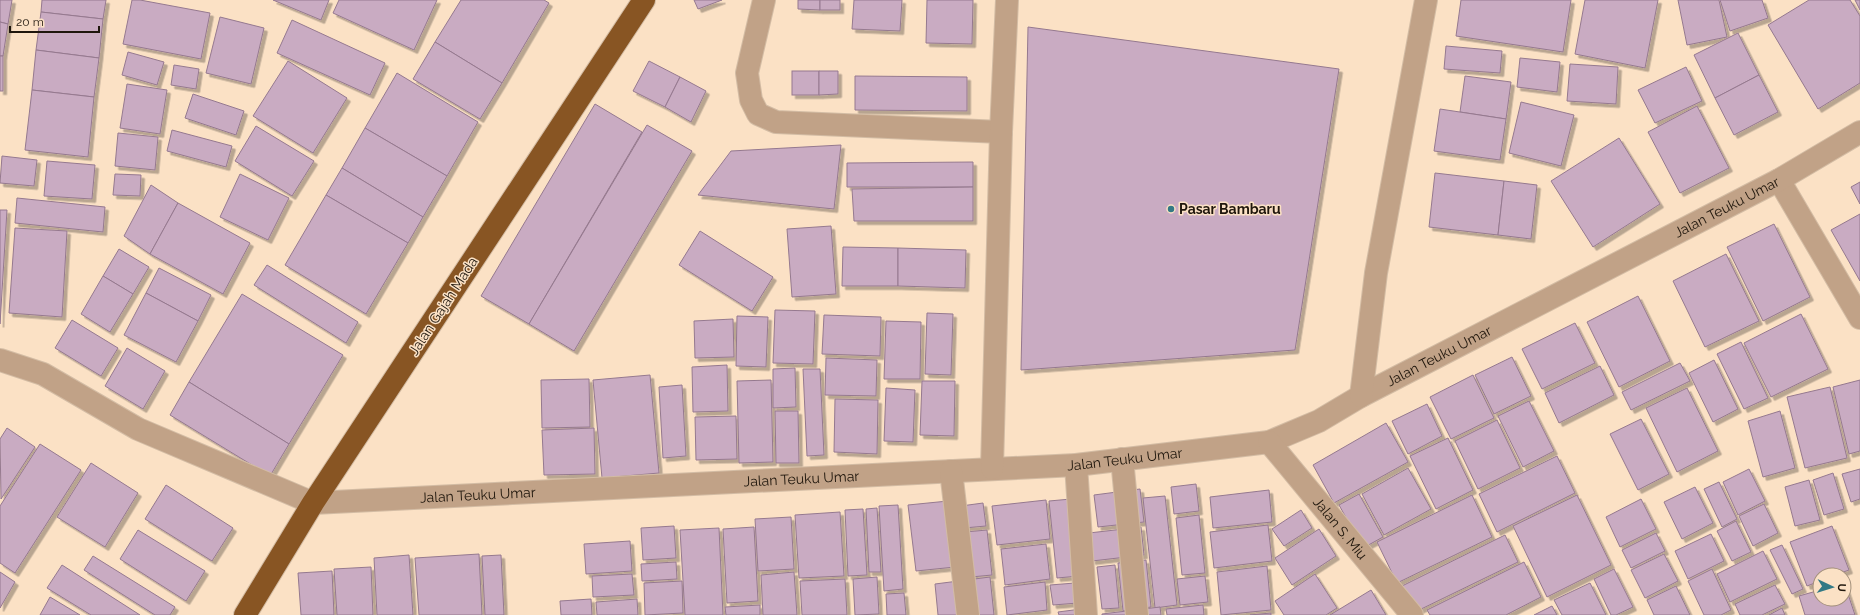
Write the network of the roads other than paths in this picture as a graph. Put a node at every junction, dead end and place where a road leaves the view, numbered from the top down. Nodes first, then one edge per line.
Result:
1 (644, 0) edge
2 (764, 0) edge
3 (1007, 0) edge
4 (1426, 0) edge
5 (1001, 132) junction
6 (1860, 132) edge
7 (1779, 180) junction
8 (1860, 318) edge
9 (0, 360) edge
10 (1361, 396) junction
11 (1269, 442) junction
12 (1122, 459) junction
13 (1076, 465) junction
14 (992, 468) junction
15 (951, 471) junction
16 (313, 503) junction
17 (246, 615) edge
18 (968, 615) edge
19 (1086, 615) edge
20 (1137, 615) edge
21 (1412, 615) edge

1 - 16 highway, Jalan Gajah Mada
2 - 5 street
3 - 5 street
4 - 10 street
5 - 14 street
6 - 7 street, Jalan Teuku Umar
7 - 8 street
7 - 10 street, Jalan Teuku Umar
9 - 16 street
10 - 11 street, Jalan Teuku Umar
11 - 12 street, Jalan Teuku Umar
11 - 21 street, Jalan S. Miu
12 - 13 street, Jalan Teuku Umar
12 - 20 street
13 - 14 street, Jalan Teuku Umar
13 - 19 street
14 - 15 street, Jalan Teuku Umar
15 - 16 street, Jalan Teuku Umar
15 - 18 street
16 - 17 highway, Jalan Gajah Mada

